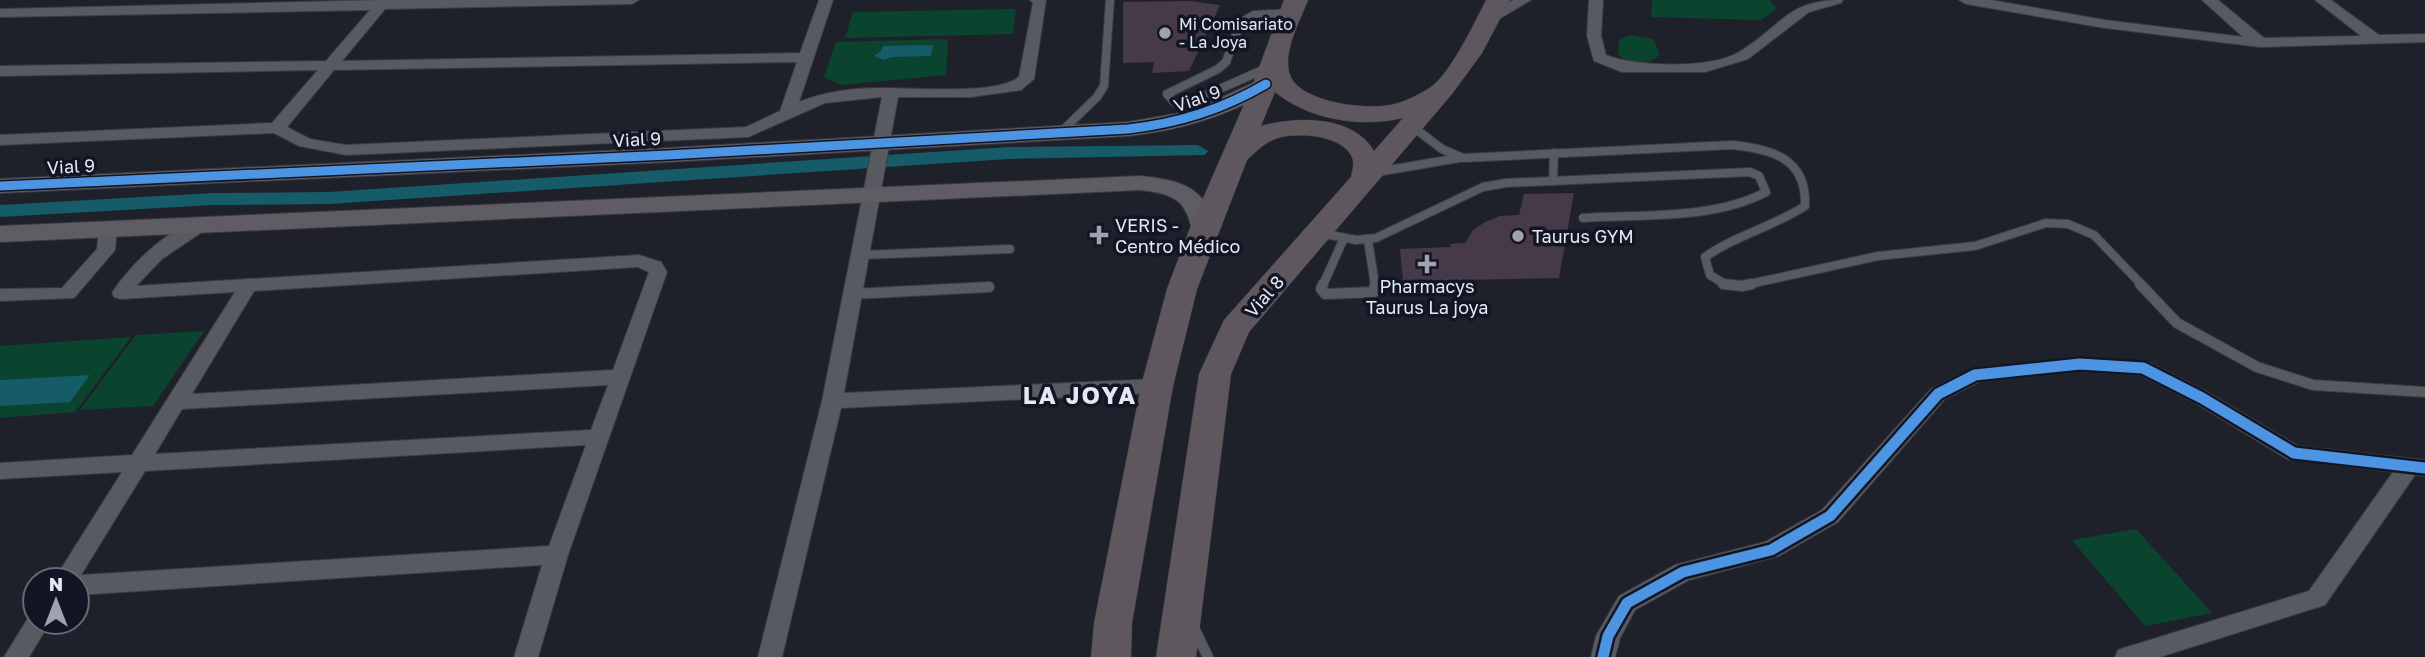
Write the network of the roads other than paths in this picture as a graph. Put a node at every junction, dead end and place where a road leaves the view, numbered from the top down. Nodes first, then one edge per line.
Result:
1 (632, 0) edge
2 (826, 0) edge
3 (1037, 0) edge
4 (1110, 0) edge
5 (1524, 0) edge
6 (1596, 0) edge
7 (1836, 0) edge
8 (1966, 0) edge
9 (2209, 0) edge
10 (2322, 0) edge
11 (382, 4) junction
12 (1801, 4) edge
13 (1294, 6) edge
14 (1494, 10) edge
15 (0, 13) edge
16 (2425, 38) edge
17 (2375, 39) junction
18 (2260, 43) junction
19 (807, 57) junction
20 (330, 67) junction
21 (1272, 68) junction
22 (0, 71) edge
23 (1443, 89) junction
24 (891, 93) junction
25 (788, 111) junction
26 (1413, 127) junction
27 (277, 128) junction
28 (1060, 133) junction
29 (0, 139) edge
30 (883, 143) junction
31 (1554, 153) junction
32 (1237, 156) junction
33 (1463, 158) junction
34 (1368, 177) junction
35 (1553, 181) junction
36 (0, 187) edge
37 (874, 194) junction
38 (1583, 218) dead end
39 (199, 226) junction
40 (1204, 228) junction
41 (108, 230) junction
42 (0, 234) edge
43 (1331, 236) junction
44 (1368, 240) junction
45 (1010, 249) dead end
46 (861, 256) junction
47 (248, 286) junction
48 (989, 287) dead end
49 (0, 295) edge
50 (853, 295) junction
51 (619, 377) junction
52 (1157, 386) junction
53 (2425, 392) edge
54 (832, 401) junction
55 (176, 402) junction
56 (597, 438) junction
57 (138, 463) junction
58 (2417, 467) edge
59 (0, 471) edge
60 (557, 555) junction
61 (75, 566) edge
62 (91, 584) edge
63 (1182, 607) junction
64 (29, 636) edge
65 (16, 657) edge
66 (526, 657) edge
67 (770, 657) edge
68 (1111, 657) edge
69 (1176, 657) edge
70 (1208, 657) edge
71 (1603, 657) edge
72 (2127, 657) edge

1 - 11 street
2 - 19 street
3 - 24 street
4 - 28 lane
5 - 14 street
6 - 12 street
7 - 12 street
8 - 18 street
9 - 18 street
10 - 17 street
11 - 15 street
11 - 20 street
13 - 21 main road
13 - 21 lane
14 - 23 main road, Vial 8
16 - 17 street
17 - 18 street
19 - 20 street
19 - 25 street
20 - 22 street
20 - 27 street
21 - 23 main road
21 - 28 street, Vial 9
21 - 32 main road
23 - 26 main road, Vial 8
24 - 25 street
24 - 30 street
25 - 27 street
26 - 33 lane
26 - 34 main road, Vial 8
27 - 29 street
28 - 30 street, Vial 9
30 - 36 street, Vial 9
30 - 37 street
31 - 33 lane
31 - 35 lane
31 - 53 lane
32 - 34 main road
32 - 40 main road
33 - 34 lane
34 - 43 main road, Vial 8
35 - 38 lane
35 - 44 lane
37 - 39 street
37 - 40 street
37 - 46 street
39 - 41 street
39 - 47 street
40 - 52 main road
41 - 42 street
41 - 49 street
43 - 44 lane
43 - 44 lane
43 - 63 main road, Vial 8
45 - 46 lane
46 - 50 street
47 - 51 street
47 - 55 street
48 - 50 lane
50 - 54 street
51 - 55 street
51 - 56 street
52 - 54 street
52 - 68 main road
54 - 67 street
55 - 57 street
56 - 57 street
56 - 60 street
57 - 59 street
57 - 61 street
58 - 71 street
58 - 72 street
60 - 62 street
60 - 66 street
63 - 69 main road, Vial 8
63 - 70 lane
64 - 65 street

